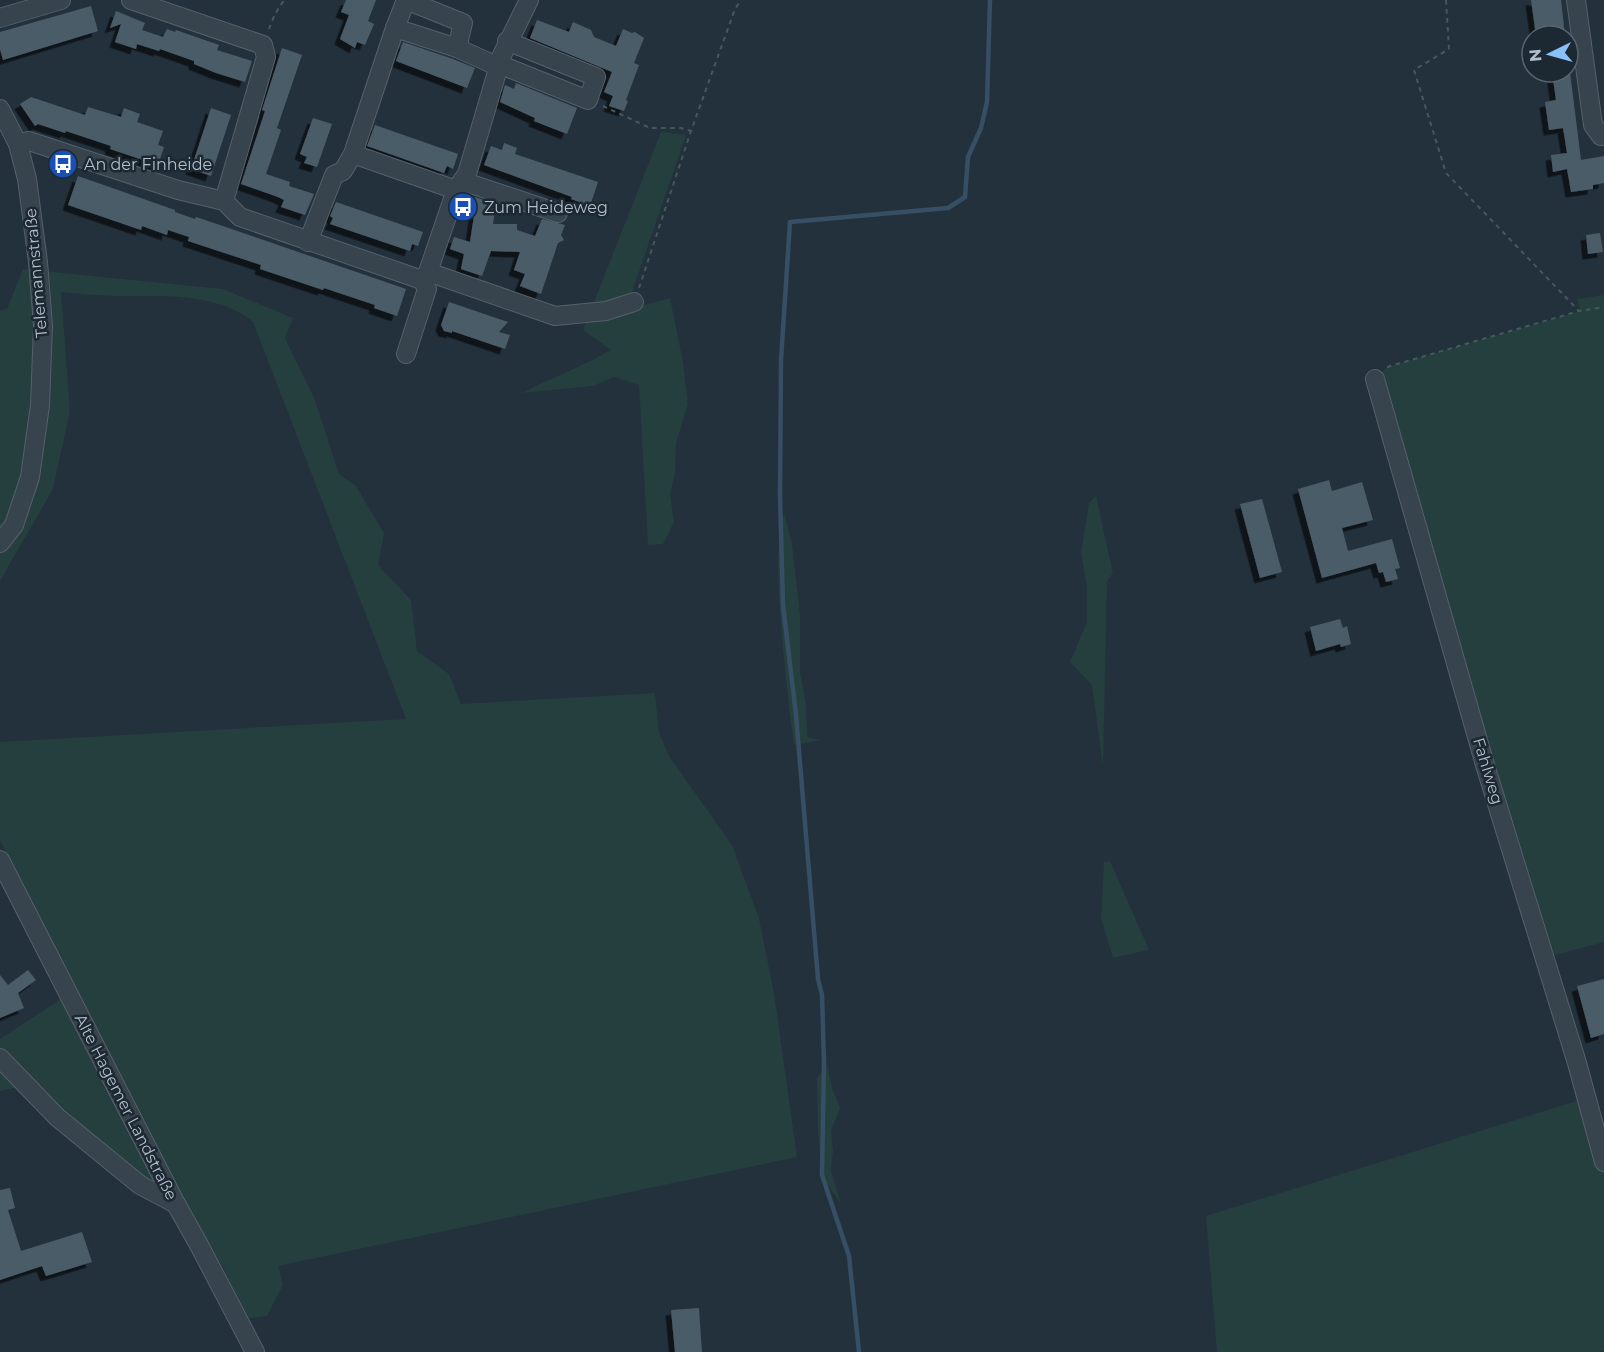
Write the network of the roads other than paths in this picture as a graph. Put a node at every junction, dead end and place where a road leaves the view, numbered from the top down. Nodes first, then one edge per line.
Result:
1 (61, 0) edge
2 (131, 0) edge
3 (406, 0) edge
4 (529, 0) edge
5 (1576, 0) edge
6 (0, 18) edge
7 (395, 28) junction
8 (507, 42) junction
9 (457, 48) junction
10 (499, 67) junction
11 (0, 109) edge
12 (1602, 136) edge
13 (18, 144) junction
14 (353, 154) junction
15 (459, 185) junction
16 (224, 201) junction
17 (558, 213) dead end
18 (308, 242) junction
19 (425, 276) junction
20 (634, 302) road end
21 (406, 354) dead end
22 (1375, 379) road end
23 (0, 543) edge
24 (0, 860) edge
25 (0, 1058) edge
26 (1604, 1162) edge
27 (176, 1204) junction
28 (255, 1352) edge

1 - 6 street
2 - 16 street
3 - 7 street
3 - 9 street
4 - 8 street
5 - 12 street
7 - 9 street
7 - 14 street
8 - 10 street
8 - 10 street
9 - 10 street
10 - 15 street
11 - 13 street, Telemannstraße
13 - 16 street
13 - 23 street, Telemannstraße
14 - 15 street
14 - 18 street
15 - 17 street
15 - 19 street
16 - 18 street
18 - 19 street
19 - 20 street
19 - 21 street
22 - 26 street, Fahlweg
24 - 27 street, Alte Hagemer Landstraße
25 - 27 street
27 - 28 street, Alte Hagemer Landstraße

